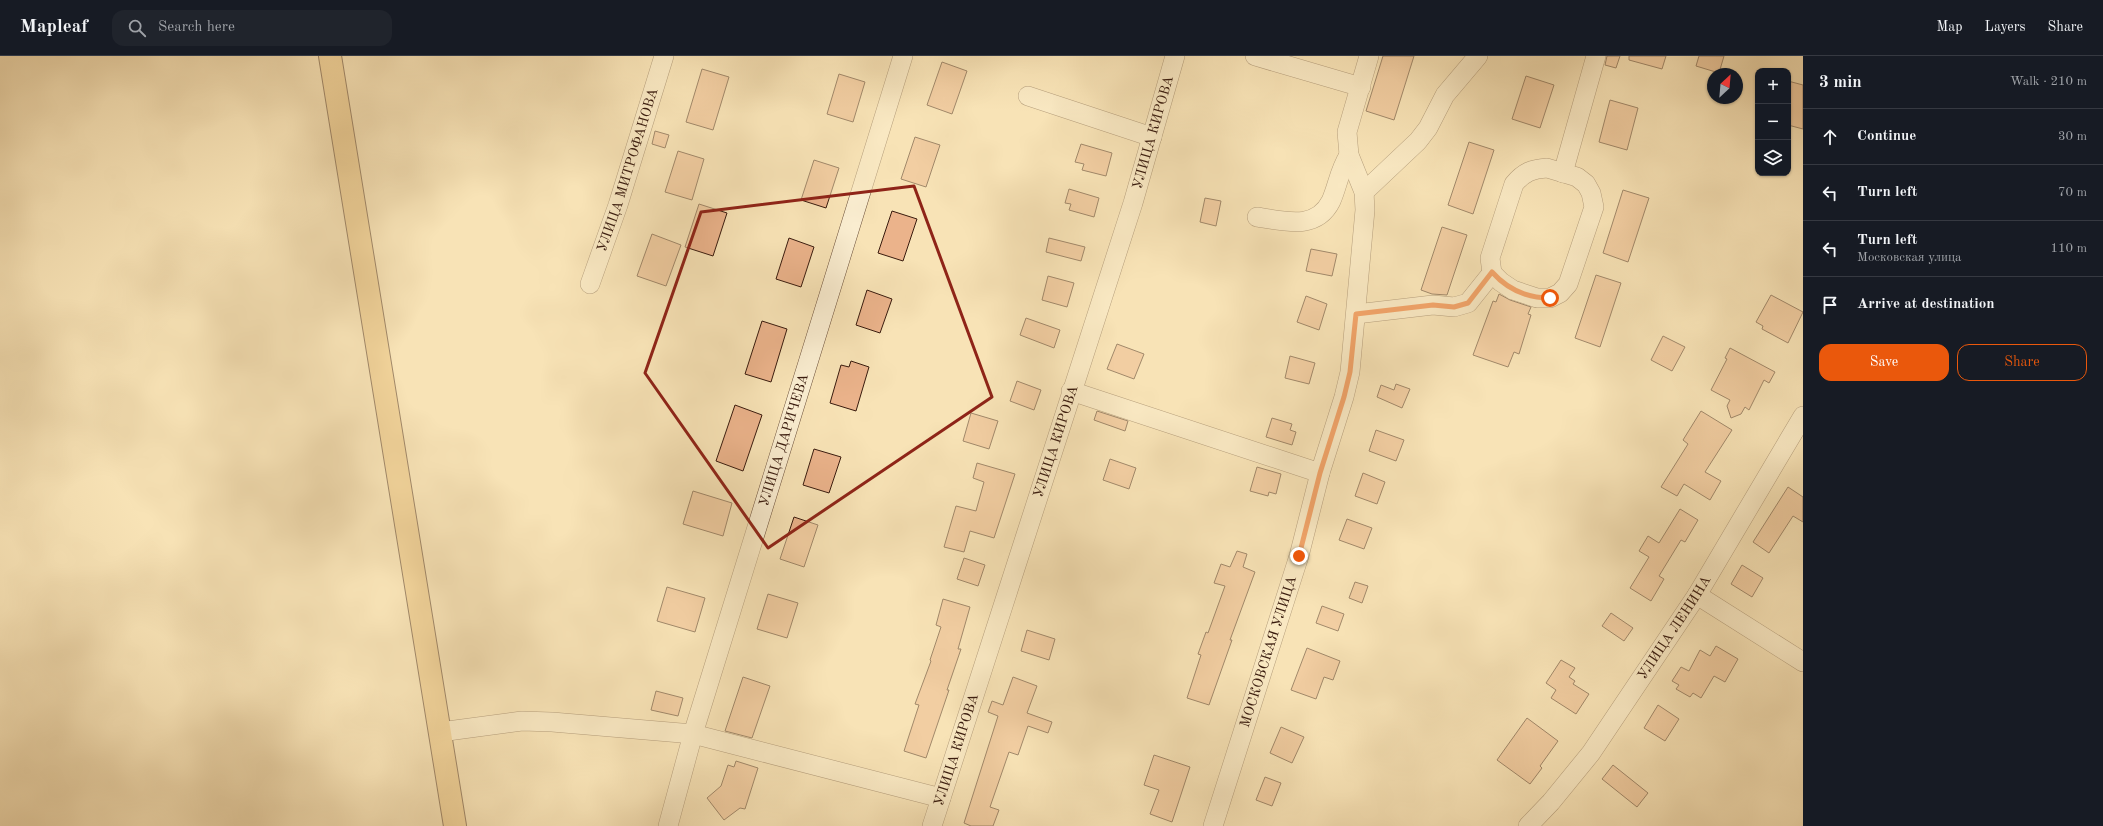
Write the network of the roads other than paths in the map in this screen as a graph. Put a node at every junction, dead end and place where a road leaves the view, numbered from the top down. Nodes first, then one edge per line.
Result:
1 (330, 56) edge
2 (664, 56) edge
3 (903, 56) edge
4 (1175, 56) edge
5 (1255, 56) edge
6 (1369, 56) edge
7 (1478, 56) edge
8 (1596, 56) edge
9 (1361, 87) junction
10 (1028, 96) dead end
11 (1152, 136) junction
12 (1349, 155) junction
13 (1563, 173) junction
14 (1364, 192) junction
15 (1257, 217) dead end
16 (1492, 272) junction
17 (590, 284) dead end
18 (1356, 314) junction
19 (1071, 391) junction
20 (1803, 416) edge
21 (1320, 473) junction
22 (1696, 595) junction
23 (1803, 662) edge
24 (440, 732) junction
25 (693, 734) junction
26 (941, 798) junction
27 (455, 826) edge
28 (668, 826) edge
29 (932, 826) edge
30 (1213, 826) edge
31 (1528, 826) edge

1 - 24 main road
2 - 17 street, УЛИЦА МИТРОФАНОВА
3 - 25 street, УЛИЦА ДАРИЧЕВА
4 - 11 street, УЛИЦА КИРОВА
5 - 9 street
6 - 9 street, МОСКОВСКАЯ УЛИЦА
7 - 14 street
8 - 13 street
9 - 12 street, МОСКОВСКАЯ УЛИЦА
10 - 11 street
11 - 19 street, УЛИЦА КИРОВА
12 - 14 street, МОСКОВСКАЯ УЛИЦА
12 - 15 street
13 - 16 street
13 - 16 street
14 - 18 street, МОСКОВСКАЯ УЛИЦА
16 - 18 street
18 - 21 street, МОСКОВСКАЯ УЛИЦА
19 - 21 street
19 - 26 street, УЛИЦА КИРОВА
20 - 22 street, УЛИЦА ЛЕНИНА
21 - 30 street, МОСКОВСКАЯ УЛИЦА
22 - 23 street
22 - 31 street, УЛИЦА ЛЕНИНА
24 - 25 street
24 - 27 main road
25 - 26 street
25 - 28 street, УЛИЦА ДАРИЧЕВА
26 - 29 street, УЛИЦА КИРОВА

